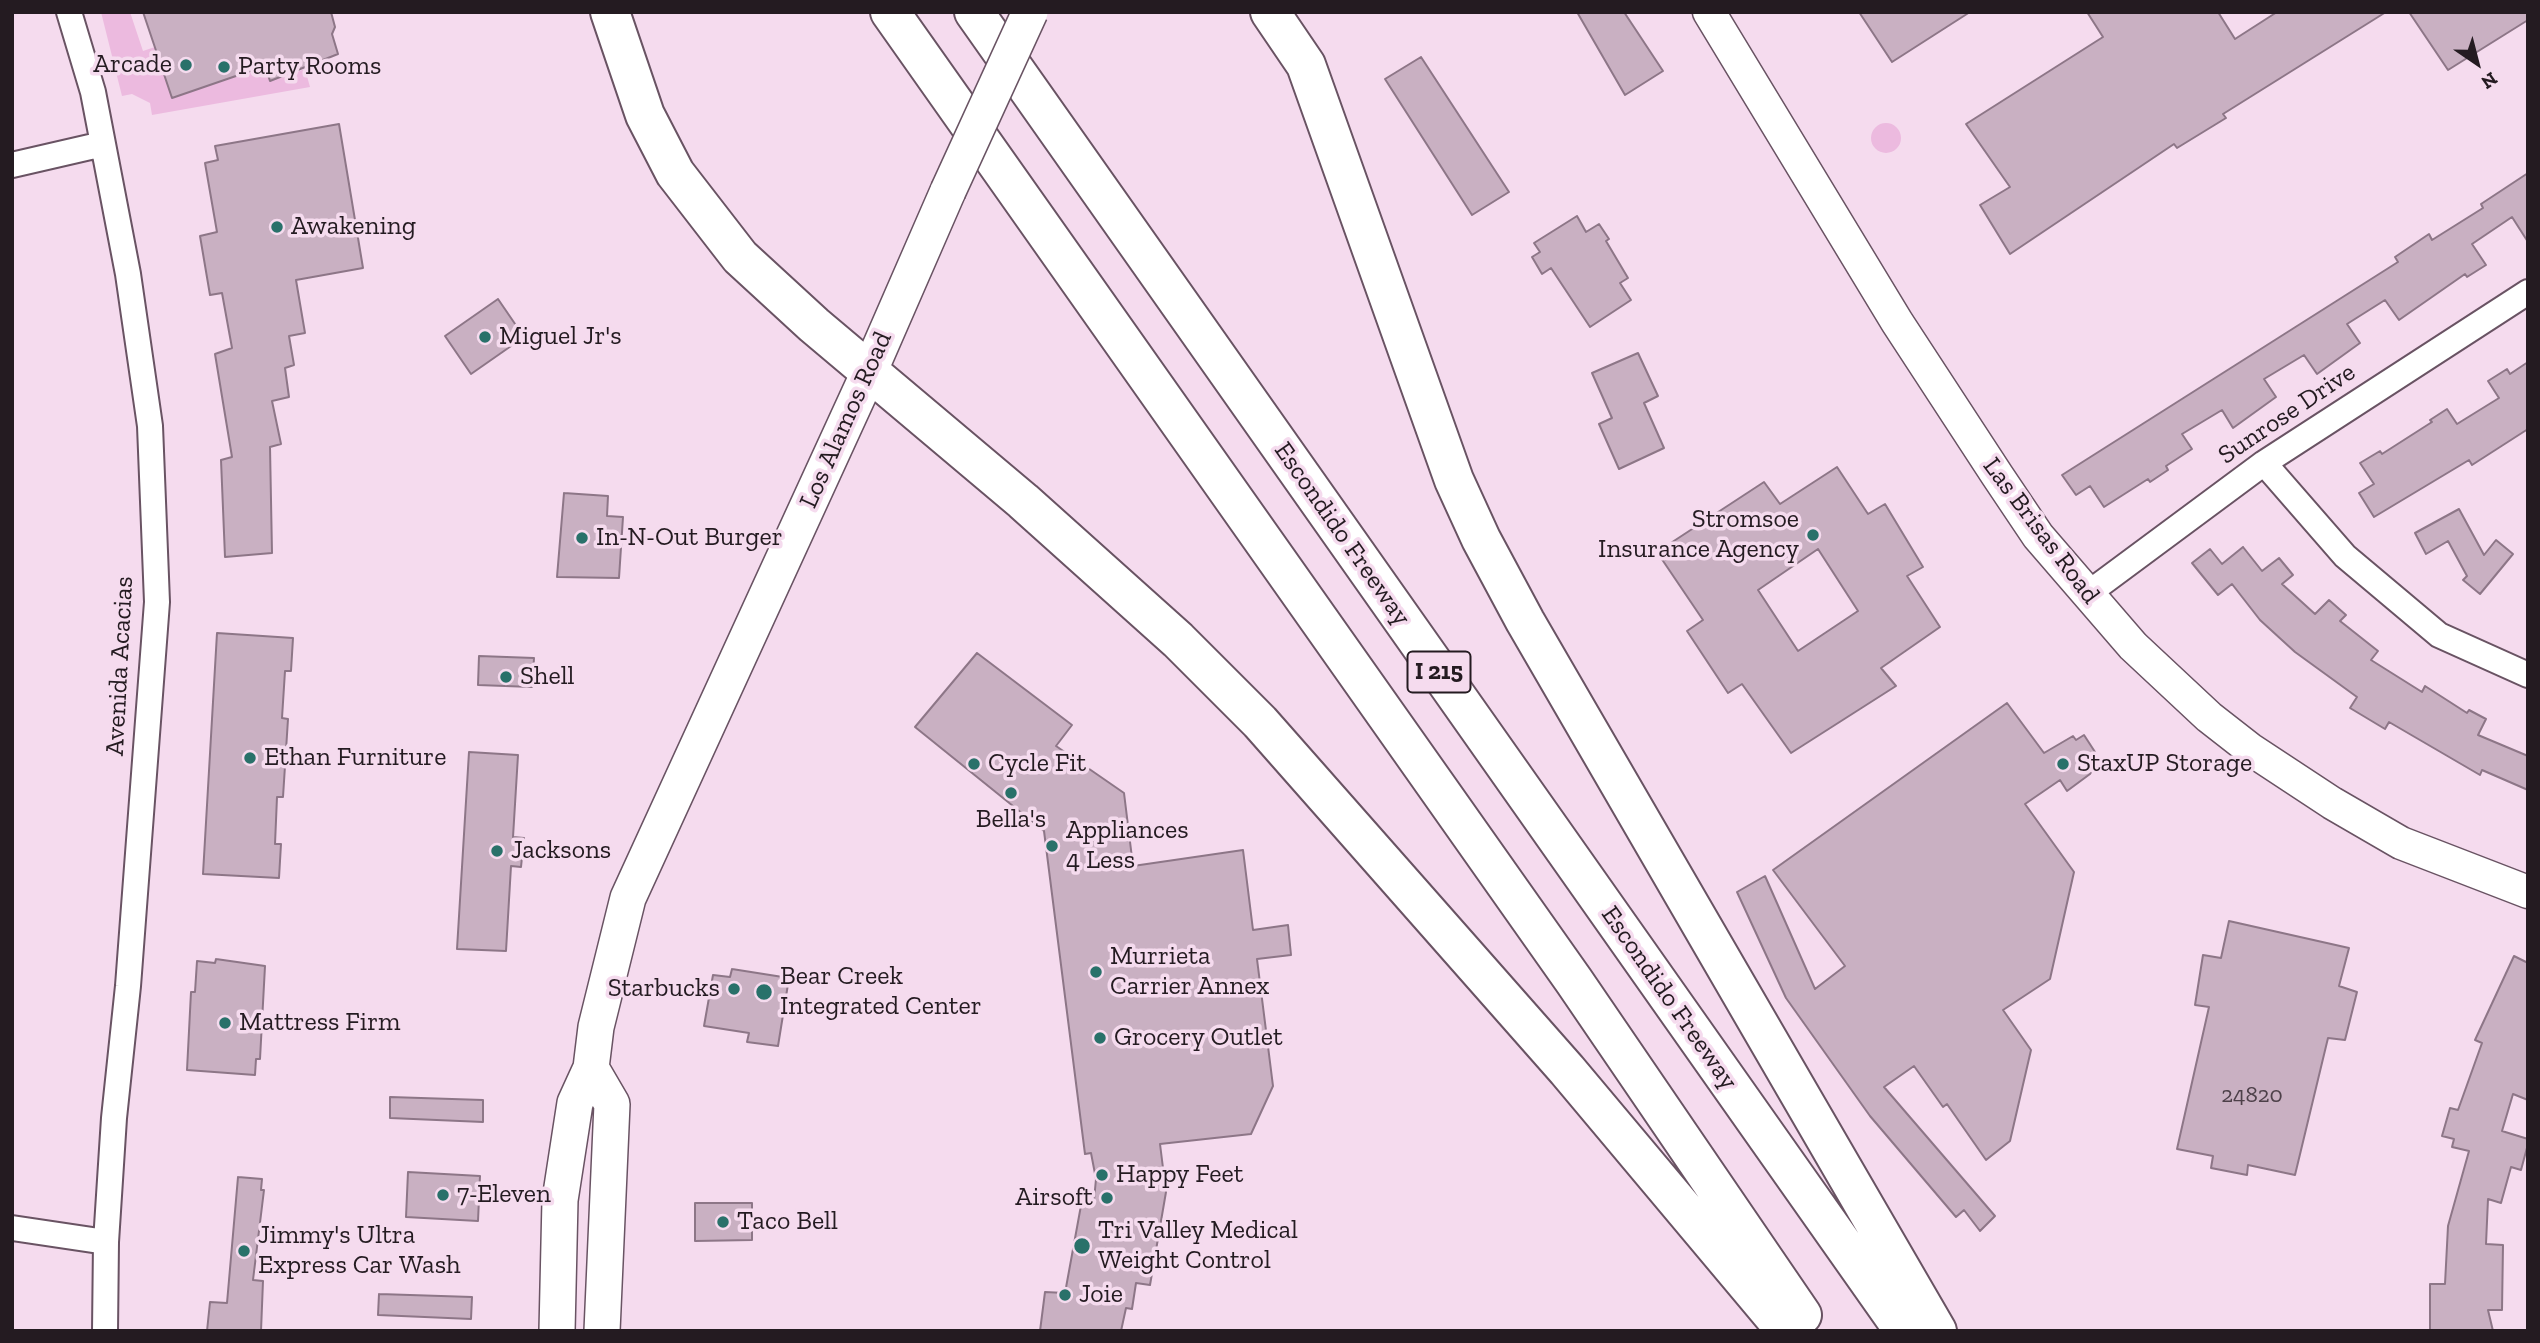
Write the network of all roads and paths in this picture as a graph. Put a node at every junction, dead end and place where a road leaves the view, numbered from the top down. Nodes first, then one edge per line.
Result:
1 (69, 12) edge
2 (610, 12) edge
3 (890, 12) edge
4 (974, 12) edge
5 (1030, 12) edge
6 (1270, 12) edge
7 (1709, 12) edge
8 (103, 144) junction
9 (12, 165) edge
10 (2528, 292) edge
11 (870, 370) junction
12 (2264, 463) junction
13 (2086, 595) junction
14 (2528, 675) edge
15 (2528, 892) edge
16 (591, 1068) junction
17 (12, 1228) edge
18 (106, 1242) junction
19 (105, 1331) edge
20 (557, 1331) edge
21 (602, 1331) edge
22 (1786, 1331) edge
23 (1812, 1331) edge
24 (1904, 1331) edge
25 (1937, 1331) edge

1 - 8 street, Avenida Acacias
2 - 11 highway
3 - 23 highway, I 215
4 - 24 highway, Escondido Freeway / I 215
5 - 11 main road, Los Alamos Road, bridge
6 - 25 highway
7 - 13 street, Las Brisas Road
8 - 9 street
8 - 18 street, Avenida Acacias
10 - 12 street, Sunrose Drive
11 - 16 main road, Los Alamos Road
11 - 22 highway
12 - 13 street, Sunrose Drive
12 - 14 street
13 - 15 street, Las Brisas Road
16 - 20 main road, Los Alamos Road
16 - 21 main road
17 - 18 street
18 - 19 street, Avenida Acacias

